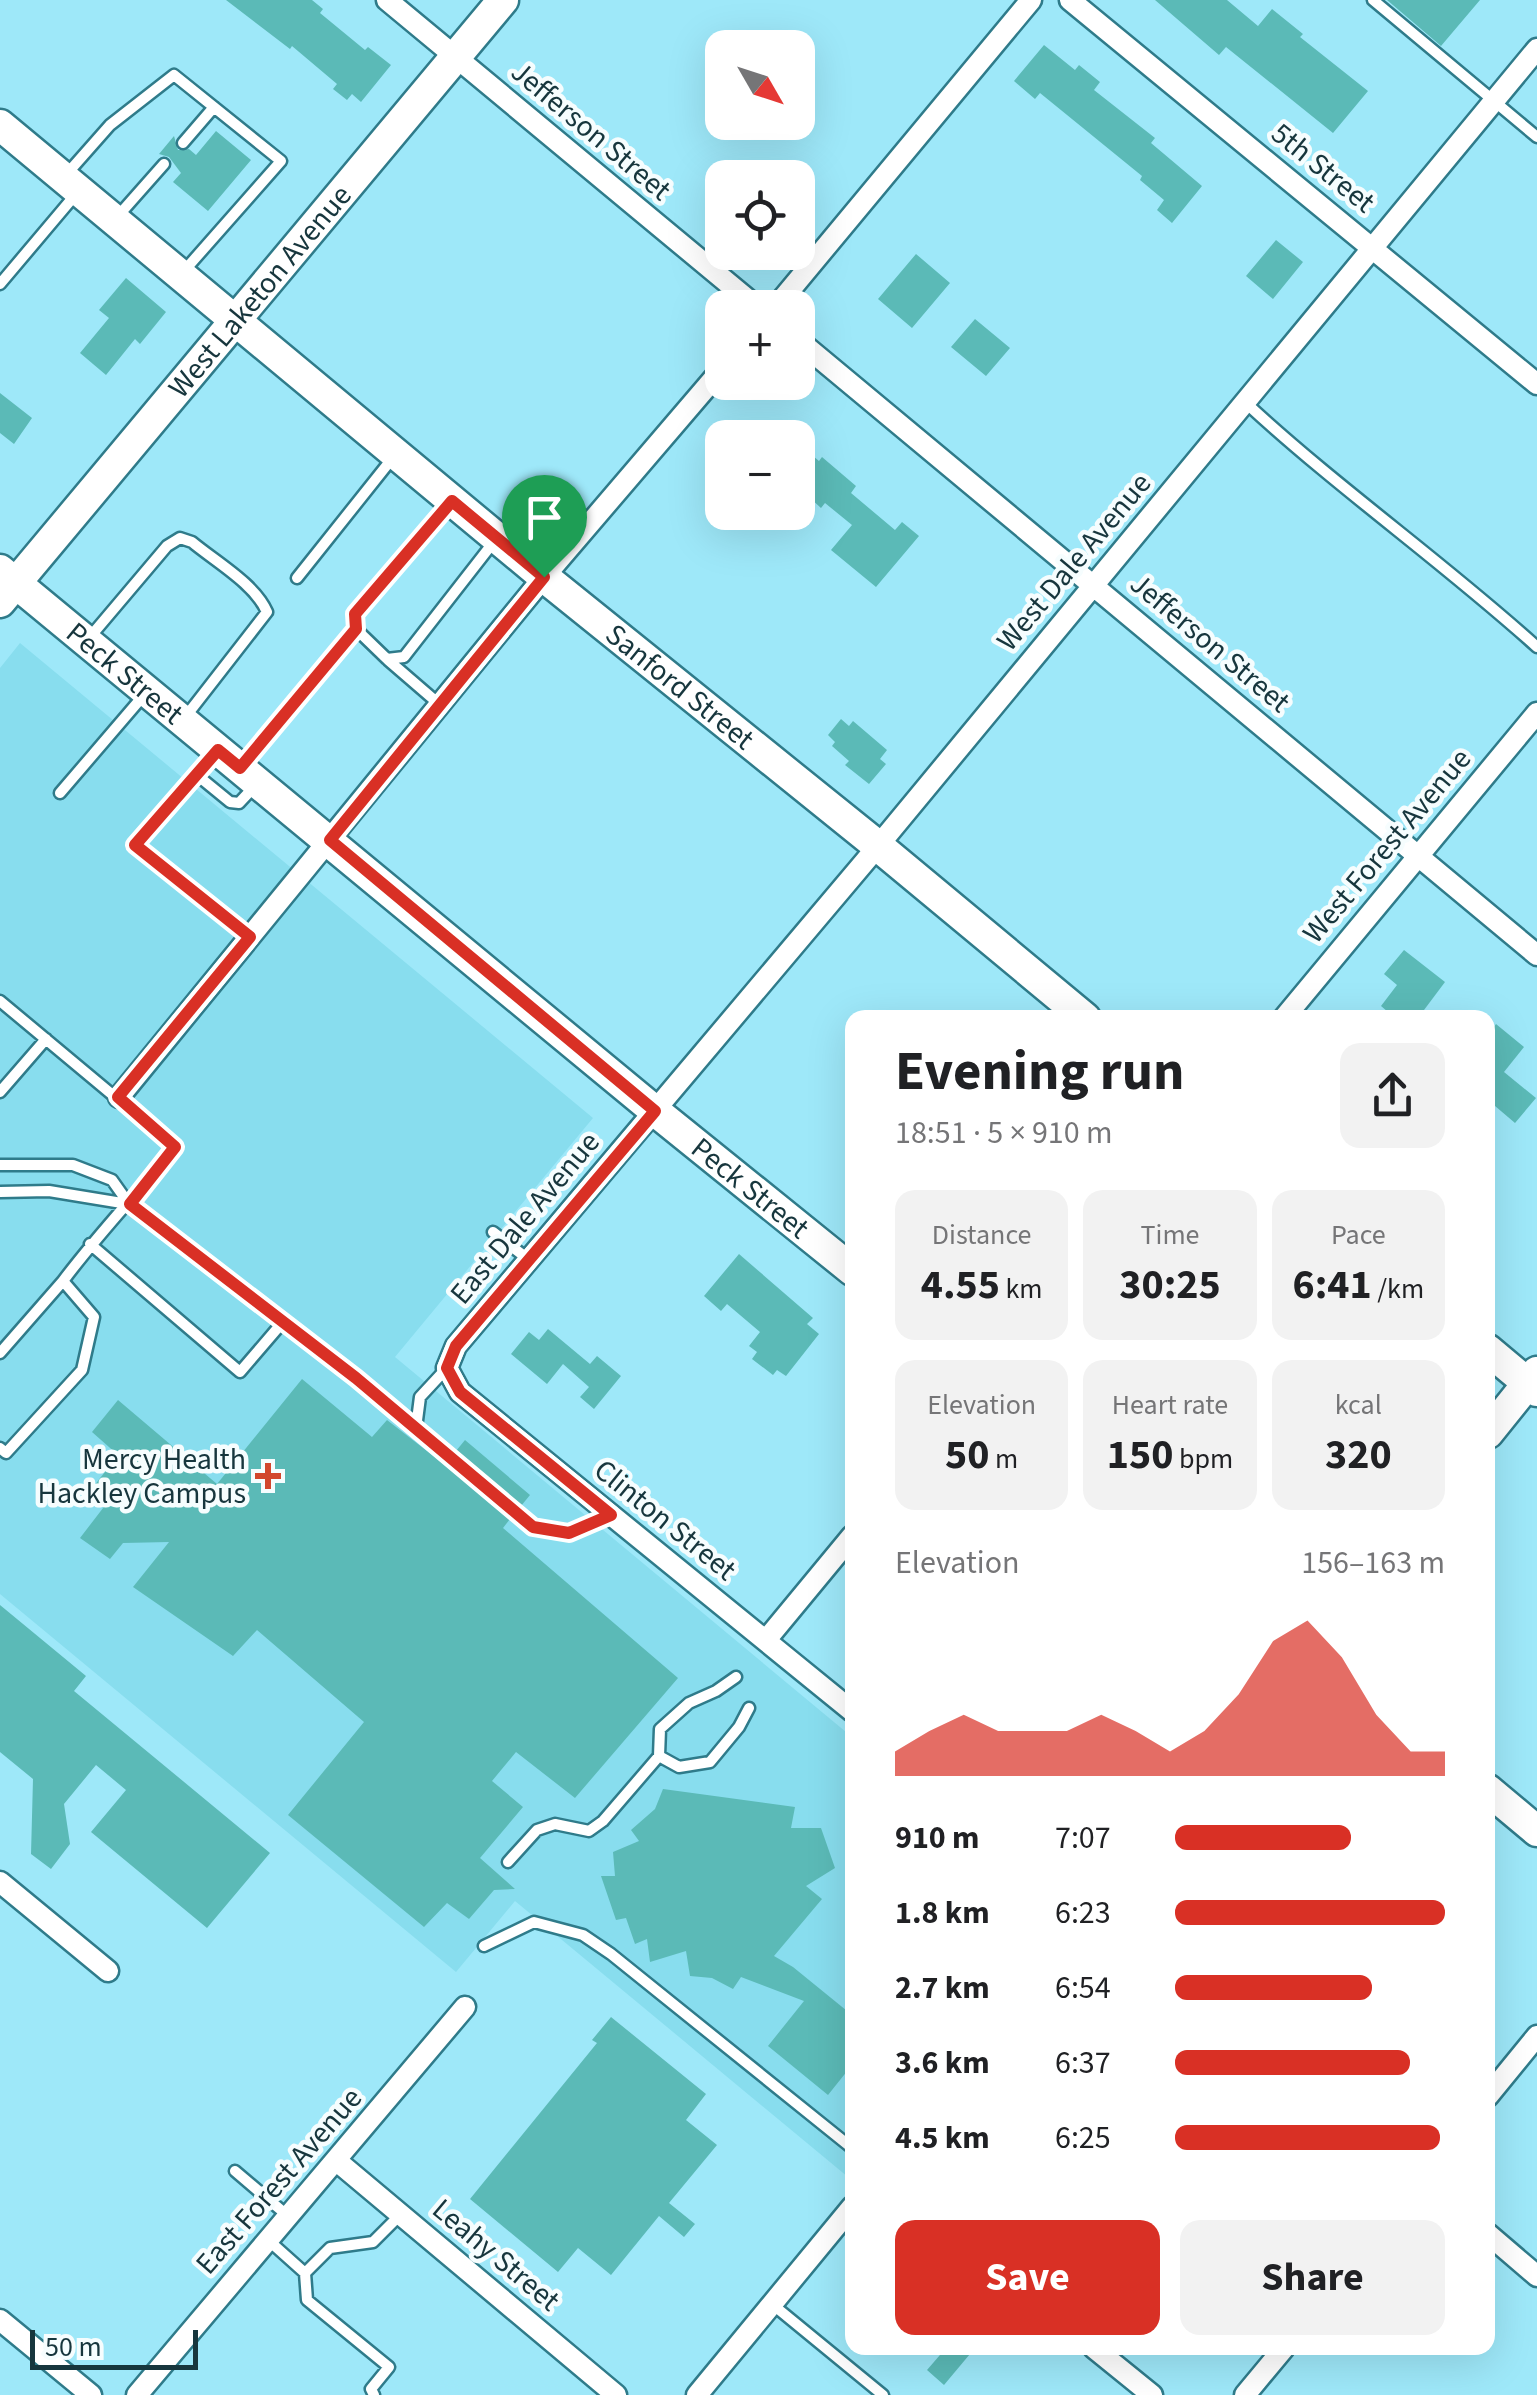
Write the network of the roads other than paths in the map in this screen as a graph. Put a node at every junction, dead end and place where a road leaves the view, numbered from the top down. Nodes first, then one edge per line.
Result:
1 (386, 0) edge
2 (503, 0) edge
3 (1031, 0) edge
4 (1070, 0) edge
5 (1374, 0) edge
6 (1537, 50) edge
7 (455, 58) junction
8 (1493, 102) junction
9 (214, 107) junction
10 (3, 136) edge
11 (1537, 138) edge
12 (183, 143) dead end
13 (164, 164) dead end
14 (72, 183) junction
15 (115, 220) junction
16 (1373, 248) junction
17 (180, 276) junction
18 (0, 284) edge
19 (736, 290) edge
20 (790, 290) edge
21 (236, 322) junction
22 (815, 354) edge
23 (1537, 384) edge
24 (705, 389) edge
25 (1245, 402) junction
26 (396, 455) junction
27 (452, 501) junction
28 (496, 538) junction
29 (544, 577) junction
30 (297, 578) dead end
31 (5, 585) edge
32 (1094, 585) junction
33 (356, 629) junction
34 (86, 641) junction
35 (1537, 647) edge
36 (387, 659) junction
37 (148, 692) junction
38 (440, 705) junction
39 (1537, 713) edge
40 (182, 721) junction
41 (239, 767) junction
42 (197, 774) junction
43 (60, 793) dead end
44 (330, 840) junction
45 (878, 846) junction
46 (1417, 856) junction
47 (250, 937) junction
48 (1537, 956) edge
49 (0, 1001) edge
50 (1075, 1010) edge
51 (1291, 1010) edge
52 (46, 1038) junction
53 (0, 1092) edge
54 (118, 1097) junction
55 (655, 1111) junction
56 (0, 1166) edge
57 (0, 1192) edge
58 (130, 1204) junction
59 (493, 1232) dead end
60 (90, 1244) junction
61 (529, 1260) junction
62 (845, 1264) edge
63 (63, 1280) junction
64 (282, 1323) junction
65 (0, 1354) edge
66 (1495, 1355) edge
67 (447, 1368) junction
68 (1534, 1382) edge
69 (1495, 1424) edge
70 (416, 1428) junction
71 (0, 1448) edge
72 (611, 1515) junction
73 (845, 1544) edge
74 (766, 1640) junction
75 (736, 1677) dead end
76 (845, 1705) edge
77 (749, 1708) dead end
78 (659, 1756) junction
79 (1495, 1796) edge
80 (1537, 1831) edge
81 (508, 1862) dead end
82 (0, 1882) edge
83 (484, 1946) dead end
84 (108, 1971) dead end
85 (465, 2007) dead end
86 (1537, 2036) edge
87 (1495, 2087) edge
88 (845, 2142) edge
89 (338, 2162) junction
90 (235, 2172) dead end
91 (401, 2214) junction
92 (845, 2215) edge
93 (288, 2216) junction
94 (266, 2238) junction
95 (1495, 2240) edge
96 (305, 2273) junction
97 (1537, 2276) edge
98 (772, 2304) junction
99 (0, 2320) edge
100 (1103, 2355) edge
101 (1278, 2355) edge
102 (91, 2395) edge
103 (137, 2395) edge
104 (374, 2395) edge
105 (616, 2395) edge
106 (697, 2395) edge
107 (883, 2395) edge
108 (1152, 2395) edge
109 (1245, 2395) edge

1 - 7 street, Jefferson Street
2 - 7 street, West Laketon Avenue
3 - 20 street
4 - 16 street, 5th Street
5 - 8 lane
6 - 8 street, West Dale Avenue
7 - 19 street, Jefferson Street
7 - 21 street, West Laketon Avenue
8 - 11 lane
8 - 16 street, West Dale Avenue
9 - 12 lane
9 - 14 lane
9 - 17 lane
10 - 14 street, Sanford Street
13 - 15 lane
14 - 15 street, Sanford Street
14 - 18 lane
15 - 17 street, Sanford Street
16 - 23 street, 5th Street
16 - 25 street, West Dale Avenue
17 - 21 street, Sanford Street
21 - 26 street, Sanford Street
21 - 31 street, West Laketon Avenue
22 - 32 street, Jefferson Street
24 - 29 street
25 - 32 street, West Dale Avenue
25 - 35 lane
26 - 27 street, Sanford Street
26 - 30 lane
27 - 28 street, Sanford Street
27 - 33 lane
28 - 29 street, Sanford Street
28 - 36 lane
29 - 38 street
29 - 45 street, Sanford Street
31 - 34 street, Peck Street
32 - 45 street, West Dale Avenue
32 - 46 street, Jefferson Street
33 - 36 lane
33 - 41 lane
34 - 37 street, Peck Street
34 - 40 lane
36 - 38 lane
37 - 40 street, Peck Street
37 - 43 lane
38 - 44 street
39 - 46 street, West Forest Avenue
40 - 41 street, Peck Street
41 - 42 lane
41 - 42 lane
41 - 44 street, Peck Street
42 - 47 lane
44 - 47 street
44 - 55 street, Peck Street
45 - 50 street, Sanford Street
45 - 55 street, West Dale Avenue
46 - 48 street, Jefferson Street
46 - 51 street, West Forest Avenue
47 - 54 street
49 - 52 lane
52 - 53 lane
52 - 54 lane
54 - 58 lane
55 - 61 street, East Dale Avenue
55 - 62 street, Peck Street
56 - 58 lane
57 - 58 lane
58 - 60 lane
58 - 64 lane
59 - 61 lane
60 - 63 lane
60 - 64 lane
61 - 67 street, East Dale Avenue
63 - 65 lane
63 - 71 lane
64 - 70 lane
66 - 68 street
67 - 70 lane
67 - 72 street, Clinton Street
68 - 69 street
70 - 72 lane
72 - 74 street, Clinton Street
73 - 74 street
74 - 76 street, Clinton Street
75 - 78 lane
77 - 78 lane
78 - 81 lane
79 - 80 street
82 - 84 street
83 - 88 lane
85 - 89 street, East Forest Avenue
86 - 87 street
89 - 91 street, Leahy Street
89 - 93 street, East Forest Avenue
90 - 93 lane
91 - 96 lane
91 - 105 street, Leahy Street
92 - 98 street
93 - 94 street, East Forest Avenue
94 - 96 lane
94 - 103 street, East Forest Avenue
95 - 97 street
96 - 104 lane
98 - 106 street
98 - 107 lane
99 - 102 street
100 - 108 street
101 - 109 street

